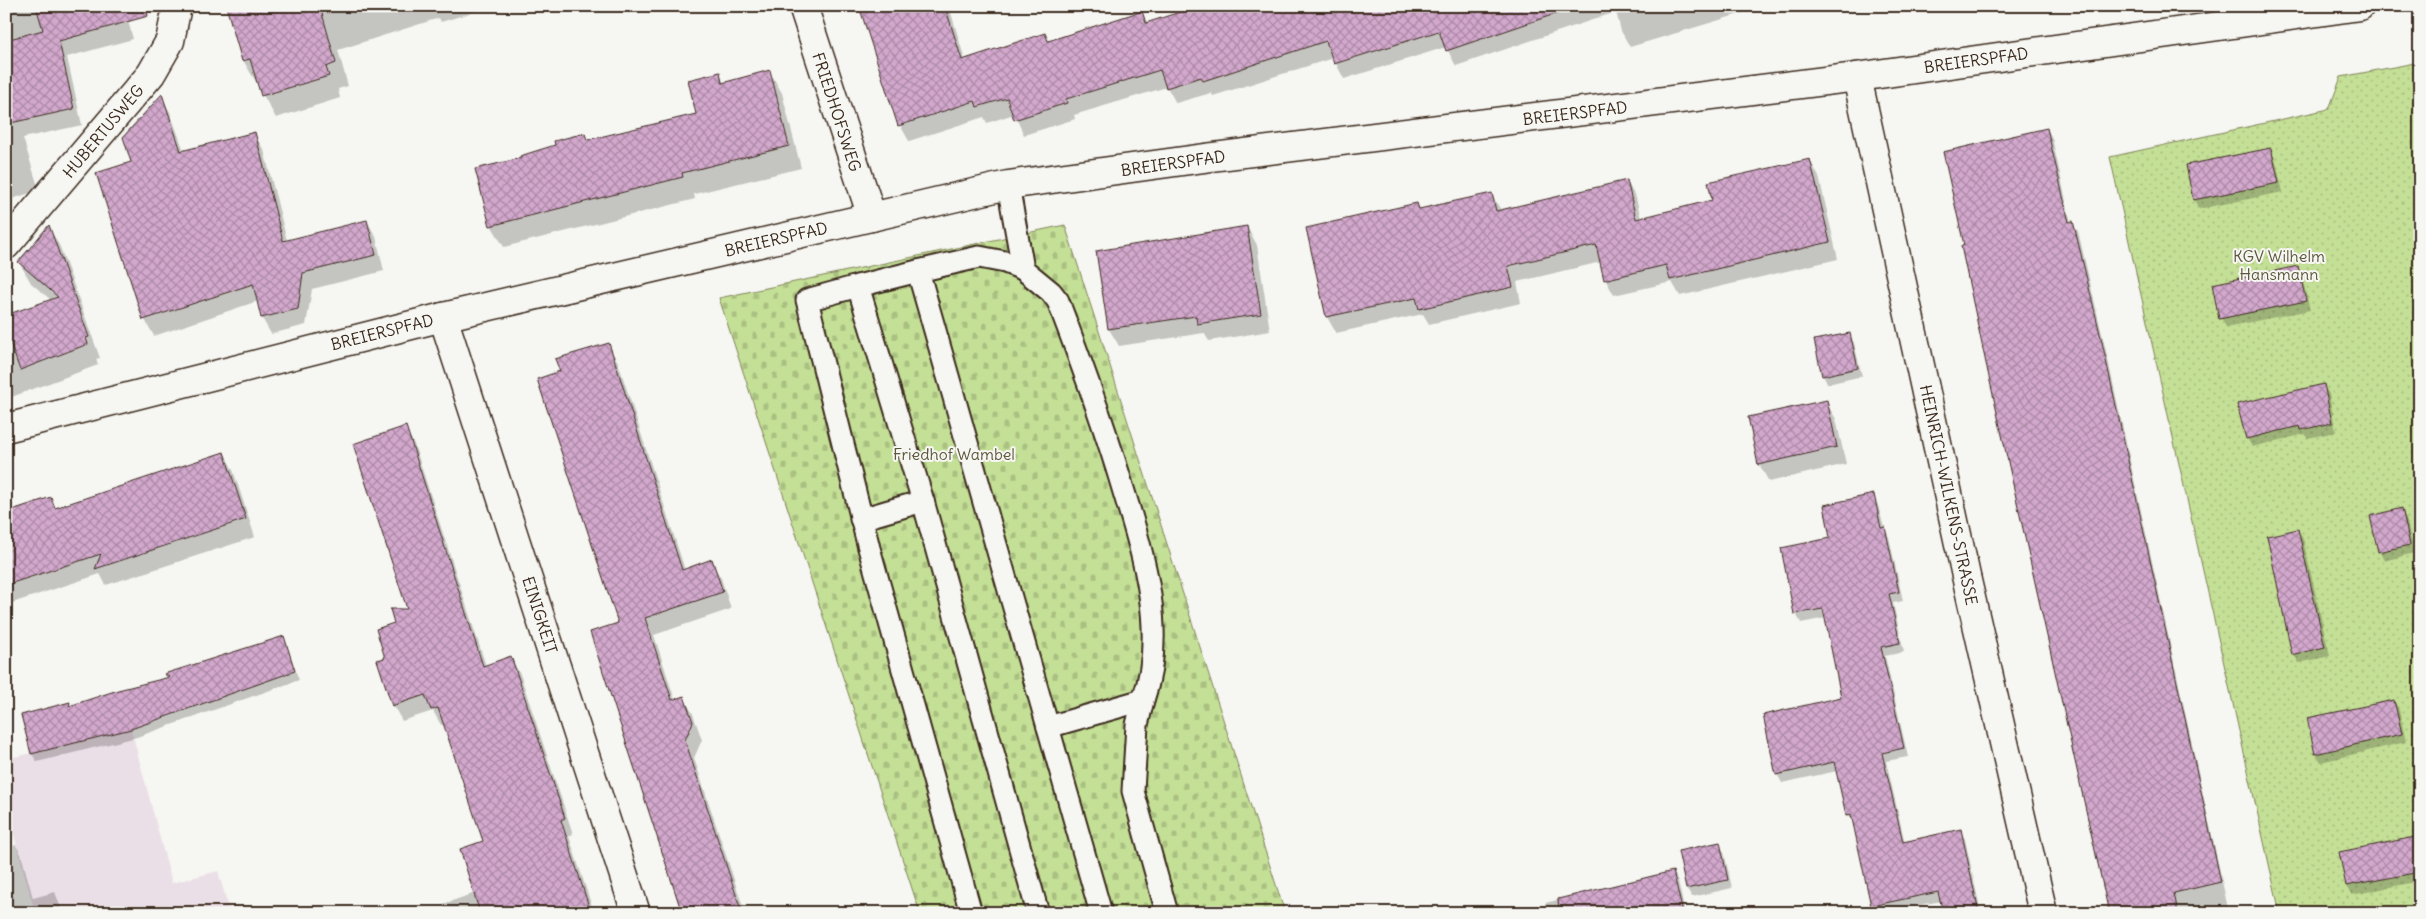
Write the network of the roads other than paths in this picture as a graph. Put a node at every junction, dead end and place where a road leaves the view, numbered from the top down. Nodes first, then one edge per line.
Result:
1 (177, 6) edge
2 (803, 6) edge
3 (2360, 6) edge
4 (2326, 9) edge
5 (1857, 77) junction
6 (1008, 185) junction
7 (872, 217) junction
8 (6, 245) edge
9 (1023, 269) junction
10 (918, 271) junction
11 (858, 286) junction
12 (443, 317) junction
13 (6, 428) edge
14 (923, 501) junction
15 (861, 519) junction
16 (1143, 700) junction
17 (1048, 727) junction
18 (636, 913) edge
19 (971, 913) edge
20 (1038, 913) edge
21 (1101, 913) edge
22 (1167, 913) edge
23 (2043, 913) edge

1 - 8 street, HUBERTUSWEG
2 - 7 street, FRIEDHOFSWEG
3 - 4 street, BREIERSPFAD
4 - 5 street, BREIERSPFAD
5 - 6 street, BREIERSPFAD
5 - 23 street, HEINRICH-WILKENS-STRASSE
6 - 7 street, BREIERSPFAD
6 - 9 lane
7 - 12 street, BREIERSPFAD
9 - 10 lane
9 - 16 lane
10 - 11 lane
10 - 17 lane
11 - 14 lane
11 - 15 lane
12 - 13 street, BREIERSPFAD
12 - 18 street, EINIGKEIT
14 - 15 lane
14 - 20 lane
15 - 19 lane
16 - 17 lane
16 - 22 lane
17 - 21 lane

